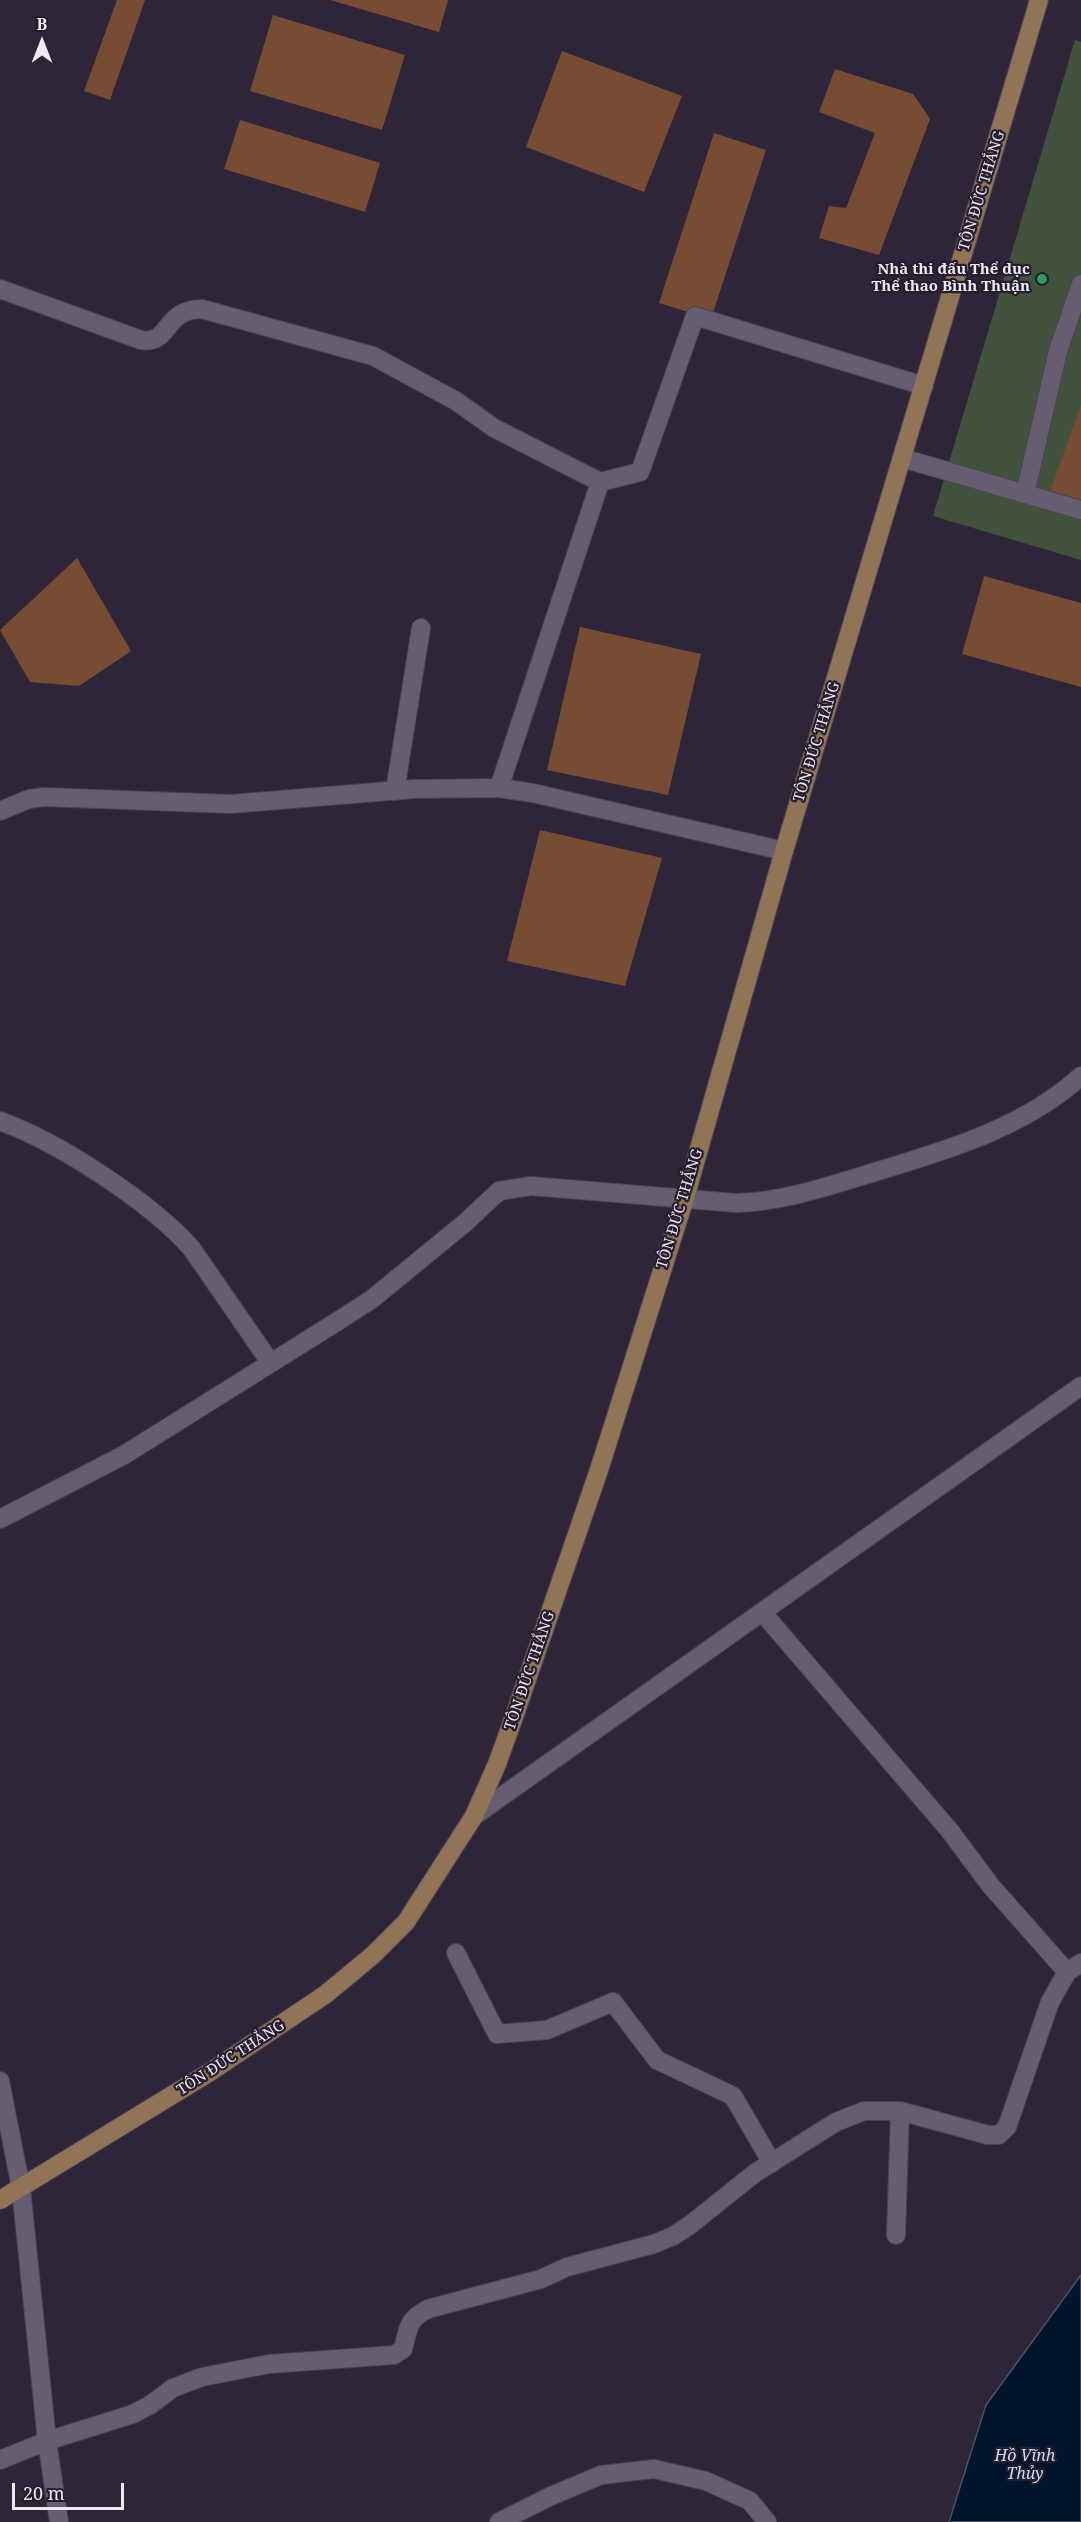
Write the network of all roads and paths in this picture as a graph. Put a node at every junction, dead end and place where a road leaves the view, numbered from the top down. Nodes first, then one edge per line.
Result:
1 (1039, 0) edge
2 (1081, 284) edge
3 (0, 289) edge
4 (924, 386) junction
5 (902, 458) junction
6 (600, 482) junction
7 (1025, 494) junction
8 (1081, 510) edge
9 (421, 628) dead end
10 (499, 788) junction
11 (395, 791) junction
12 (0, 811) edge
13 (784, 851) junction
14 (1081, 1076) edge
15 (0, 1121) edge
16 (685, 1198) junction
17 (270, 1362) junction
18 (1081, 1386) edge
19 (0, 1519) edge
20 (762, 1612) junction
21 (474, 1816) junction
22 (456, 1953) dead end
23 (1074, 1968) edge
24 (0, 2081) edge
25 (900, 2111) junction
26 (772, 2163) junction
27 (21, 2188) junction
28 (0, 2200) edge
29 (896, 2235) dead end
30 (47, 2441) junction
31 (0, 2460) edge
32 (59, 2522) edge
33 (499, 2522) edge
34 (766, 2522) edge

1 - 4 street, TÔN ĐỨC THẮNG
2 - 7 street
3 - 6 street
4 - 5 street, TÔN ĐỨC THẮNG
4 - 6 street
5 - 7 street
5 - 13 street, TÔN ĐỨC THẮNG
6 - 10 street
7 - 8 street
9 - 11 street
10 - 11 street
10 - 13 street
11 - 12 street
13 - 16 street, TÔN ĐỨC THẮNG
14 - 16 street
15 - 17 street
16 - 17 street
16 - 21 street, TÔN ĐỨC THẮNG
17 - 19 street
18 - 20 street
20 - 21 street
20 - 23 street
21 - 27 street, TÔN ĐỨC THẮNG
22 - 26 street
23 - 25 street
24 - 27 street
25 - 26 street
25 - 29 street
26 - 30 street
27 - 28 street, TÔN ĐỨC THẮNG
27 - 30 street
30 - 31 street
30 - 32 street
33 - 34 street

